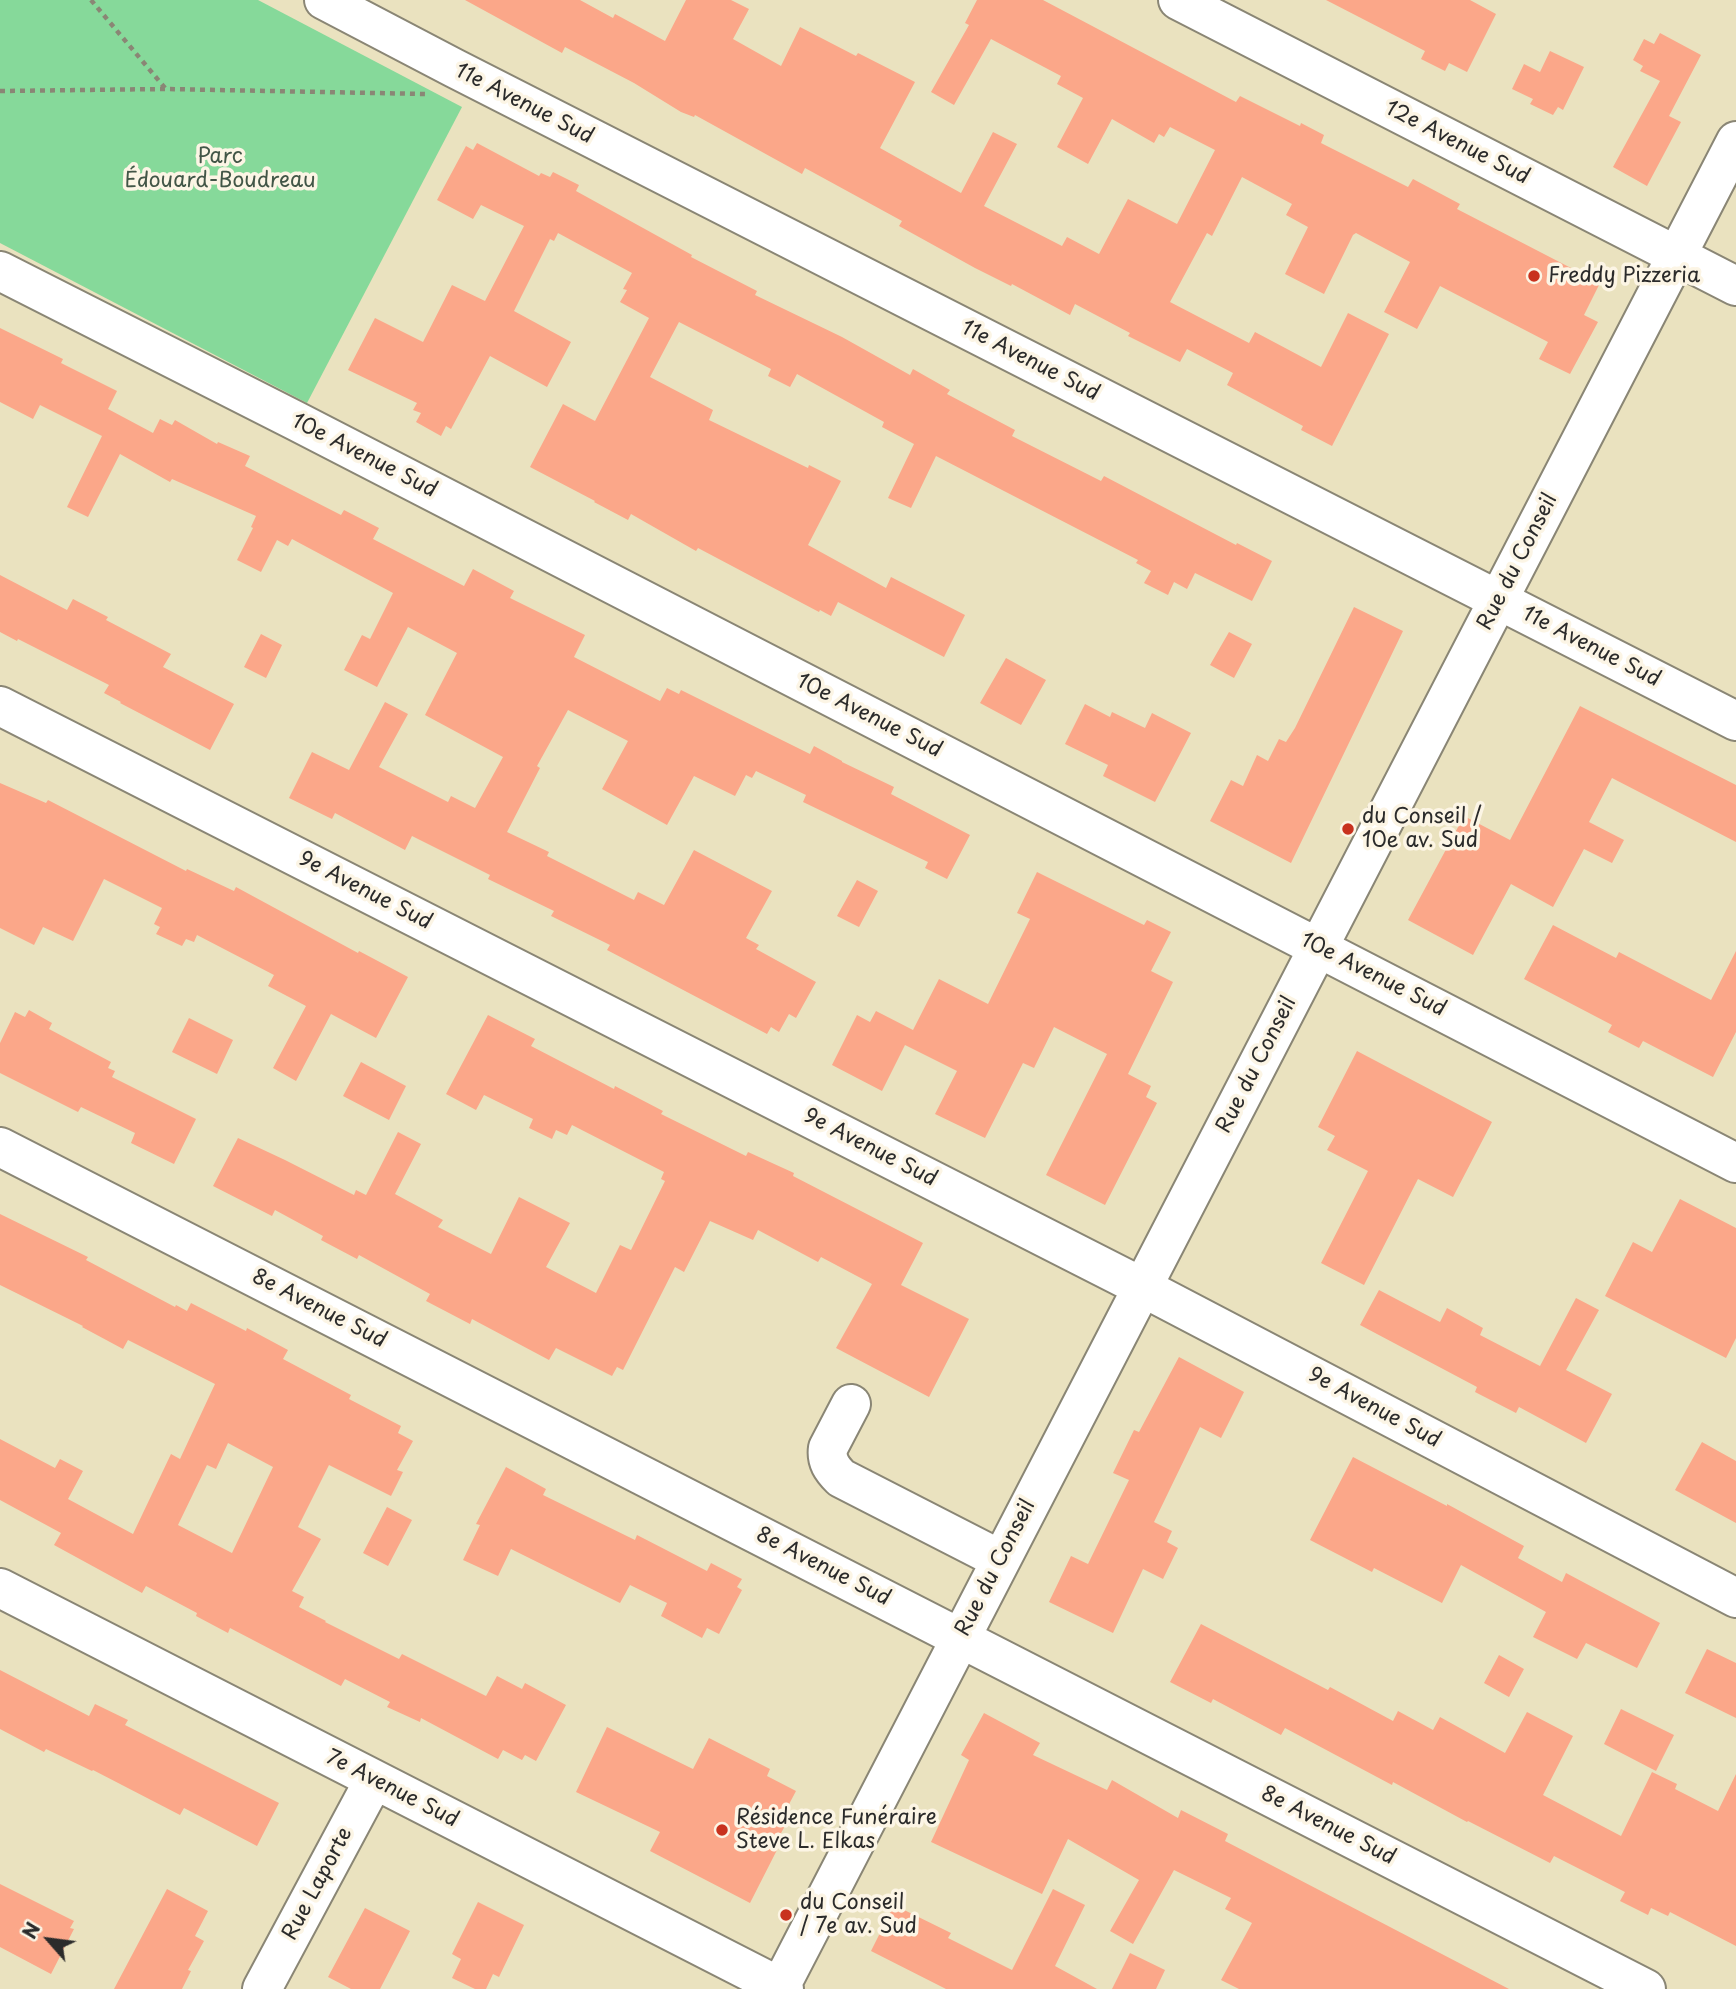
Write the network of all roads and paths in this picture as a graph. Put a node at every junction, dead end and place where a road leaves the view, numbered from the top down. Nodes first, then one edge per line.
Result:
1 (91, 0) edge
2 (324, 0) edge
3 (1178, 0) edge
4 (453, 68) junction
5 (166, 89) junction
6 (0, 91) edge
7 (1736, 141) edge
8 (1677, 255) junction
9 (0, 271) edge
10 (1736, 286) edge
11 (1498, 600) junction
12 (0, 706) edge
13 (1736, 721) edge
14 (1319, 947) junction
15 (0, 1147) edge
16 (1736, 1163) edge
17 (1142, 1287) junction
18 (851, 1404) dead end
19 (1000, 1560) junction
20 (0, 1588) edge
21 (1736, 1598) edge
22 (961, 1637) junction
23 (374, 1780) junction
24 (781, 1988) edge
25 (261, 1989) edge
26 (1646, 1989) edge

1 - 5 path
2 - 4 street, 11e Avenue Sud
3 - 8 street, 12e Avenue Sud
4 - 5 path
4 - 11 street, 11e Avenue Sud
5 - 6 path
7 - 8 street, Rue du Conseil
8 - 10 street, 12e Avenue Sud
8 - 11 street, Rue du Conseil
9 - 14 street, 10e Avenue Sud
11 - 13 street, 11e Avenue Sud
11 - 14 street, Rue du Conseil
12 - 17 street, 9e Avenue Sud
14 - 16 street, 10e Avenue Sud
14 - 17 street, Rue du Conseil
15 - 22 street, 8e Avenue Sud
17 - 19 street, Rue du Conseil
17 - 21 street, 9e Avenue Sud
18 - 19 street
19 - 22 street, Rue du Conseil
20 - 23 street, 7e Avenue Sud
22 - 24 street, Rue du Conseil
22 - 26 street, 8e Avenue Sud
23 - 24 street, 7e Avenue Sud
23 - 25 street, Rue Laporte

